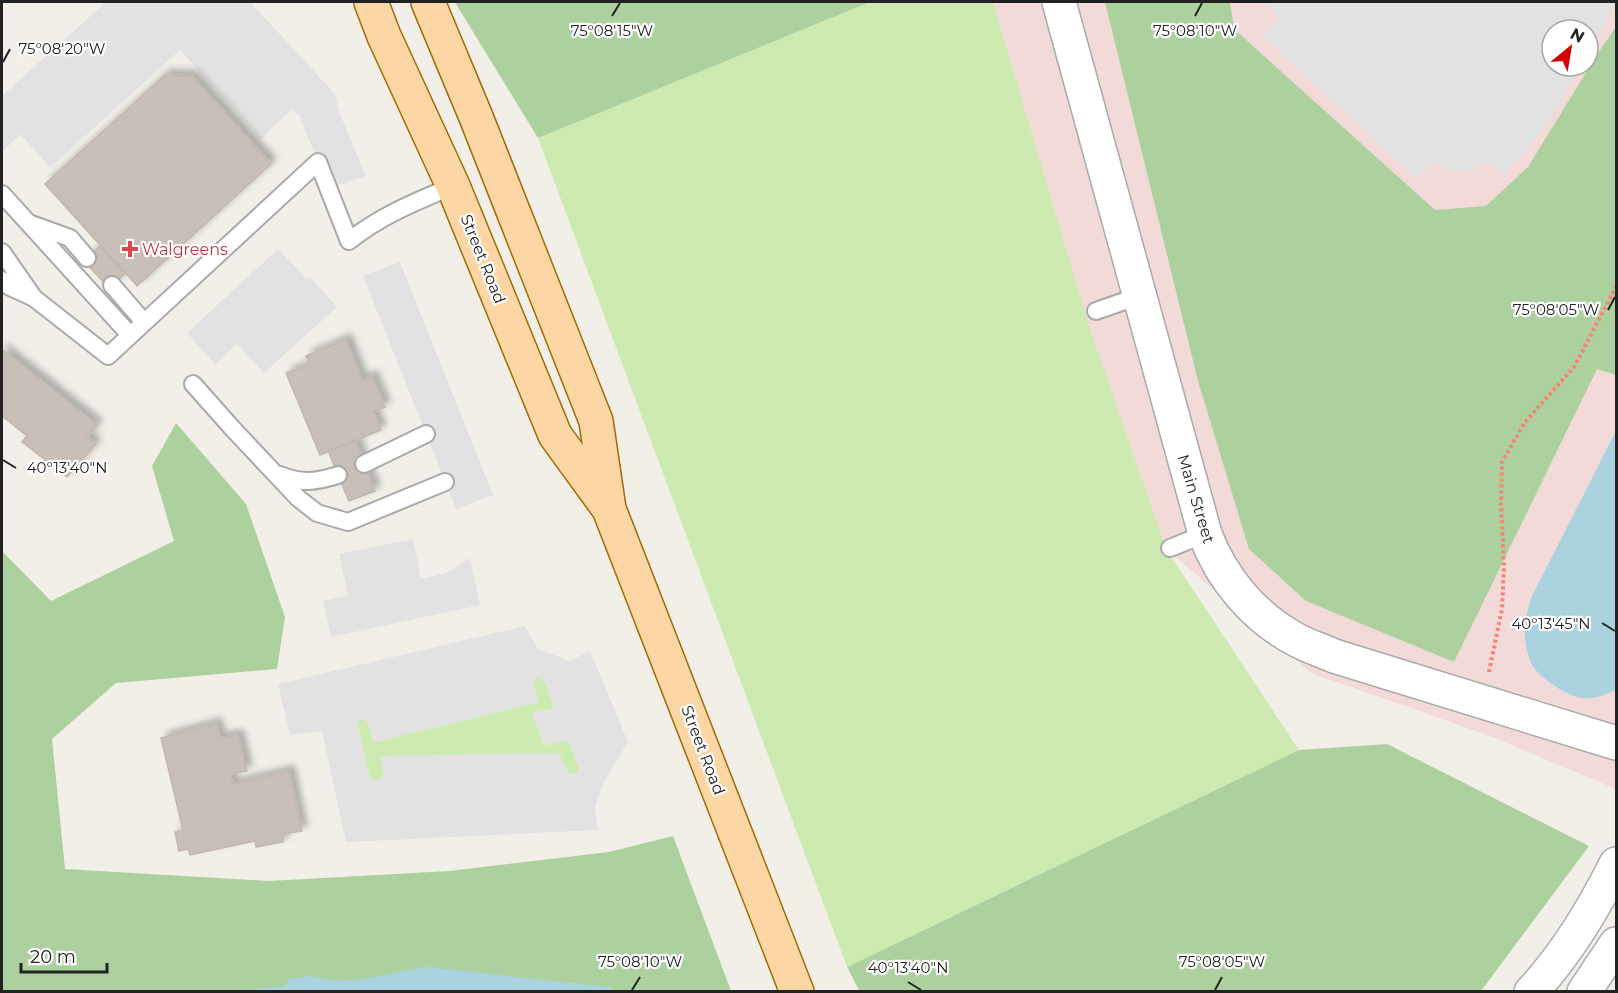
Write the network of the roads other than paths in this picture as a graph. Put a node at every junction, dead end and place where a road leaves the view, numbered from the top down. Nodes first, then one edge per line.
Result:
1 (371, 2) edge
2 (428, 2) edge
3 (1059, 2) edge
4 (453, 186) junction
5 (2, 194) edge
6 (28, 223) junction
7 (2, 252) edge
8 (87, 258) dead end
9 (2, 280) edge
10 (112, 285) dead end
11 (1139, 296) junction
12 (34, 297) junction
13 (1096, 311) dead end
14 (144, 322) junction
15 (130, 335) junction
16 (193, 384) dead end
17 (426, 434) dead end
18 (364, 464) dead end
19 (274, 472) junction
20 (338, 475) dead end
21 (445, 482) dead end
22 (609, 509) junction
23 (1205, 534) junction
24 (1170, 548) dead end
25 (1617, 743) edge
26 (1617, 864) edge
27 (1617, 944) edge
28 (797, 992) edge
29 (1531, 992) edge
30 (1584, 992) edge

1 - 4 main road, Street Road
2 - 22 main road, Street Road
3 - 11 street, Main Street
4 - 14 lane
4 - 22 main road, Street Road
5 - 6 lane
6 - 8 lane
6 - 15 lane
7 - 12 lane
9 - 12 lane
10 - 14 lane
11 - 13 lane
11 - 23 street, Main Street
12 - 15 lane
14 - 15 lane
16 - 19 lane
17 - 18 lane
19 - 20 lane
19 - 21 lane
22 - 28 main road, Street Road
23 - 24 lane
23 - 25 street, Main Street
26 - 29 street
27 - 30 street

